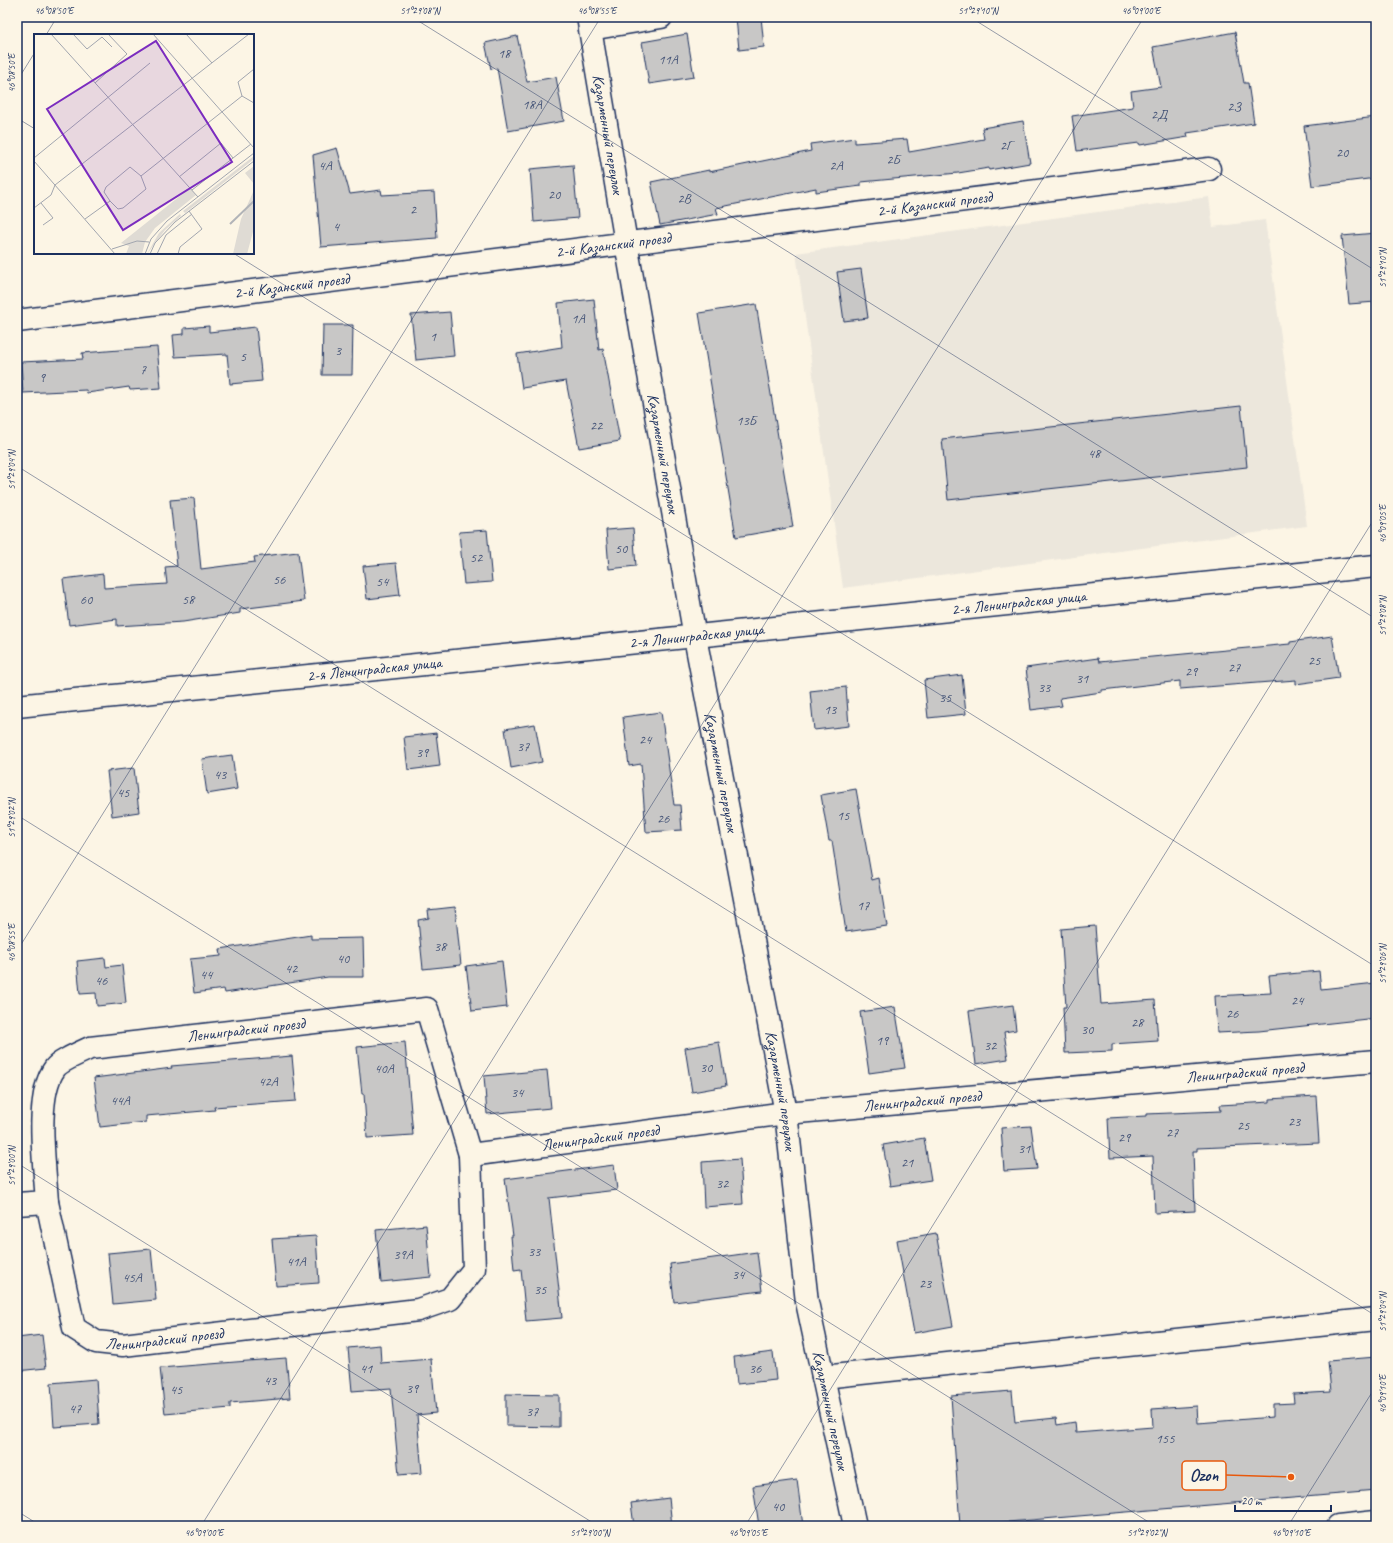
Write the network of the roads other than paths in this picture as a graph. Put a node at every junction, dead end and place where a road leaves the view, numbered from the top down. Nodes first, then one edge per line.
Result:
1 (661, 17) edge
2 (589, 23) edge
3 (1209, 169) dead end
4 (626, 244) junction
5 (17, 321) edge
6 (1376, 566) edge
7 (695, 637) junction
8 (17, 706) edge
9 (1376, 1061) edge
10 (786, 1113) junction
11 (470, 1155) junction
12 (47, 1202) junction
13 (17, 1204) edge
14 (1376, 1319) edge
15 (823, 1377) junction
16 (1376, 1522) edge
17 (856, 1526) edge
18 (1338, 1526) edge

1 - 2 street
2 - 4 street, Казарменный переулок
3 - 4 street, 2-й Казанский проезд
4 - 5 street, 2-й Казанский проезд
4 - 7 street, Казарменный переулок
6 - 7 street, 2-я Ленинградская улица
7 - 8 street, 2-я Ленинградская улица
7 - 10 street, Казарменный переулок
9 - 10 street, Ленинградский проезд
10 - 11 street, Ленинградский проезд
10 - 15 street, Казарменный переулок
11 - 12 street, Ленинградский проезд
11 - 12 street, Ленинградский проезд
12 - 13 street
14 - 15 street
15 - 17 street, Казарменный переулок
16 - 18 street

